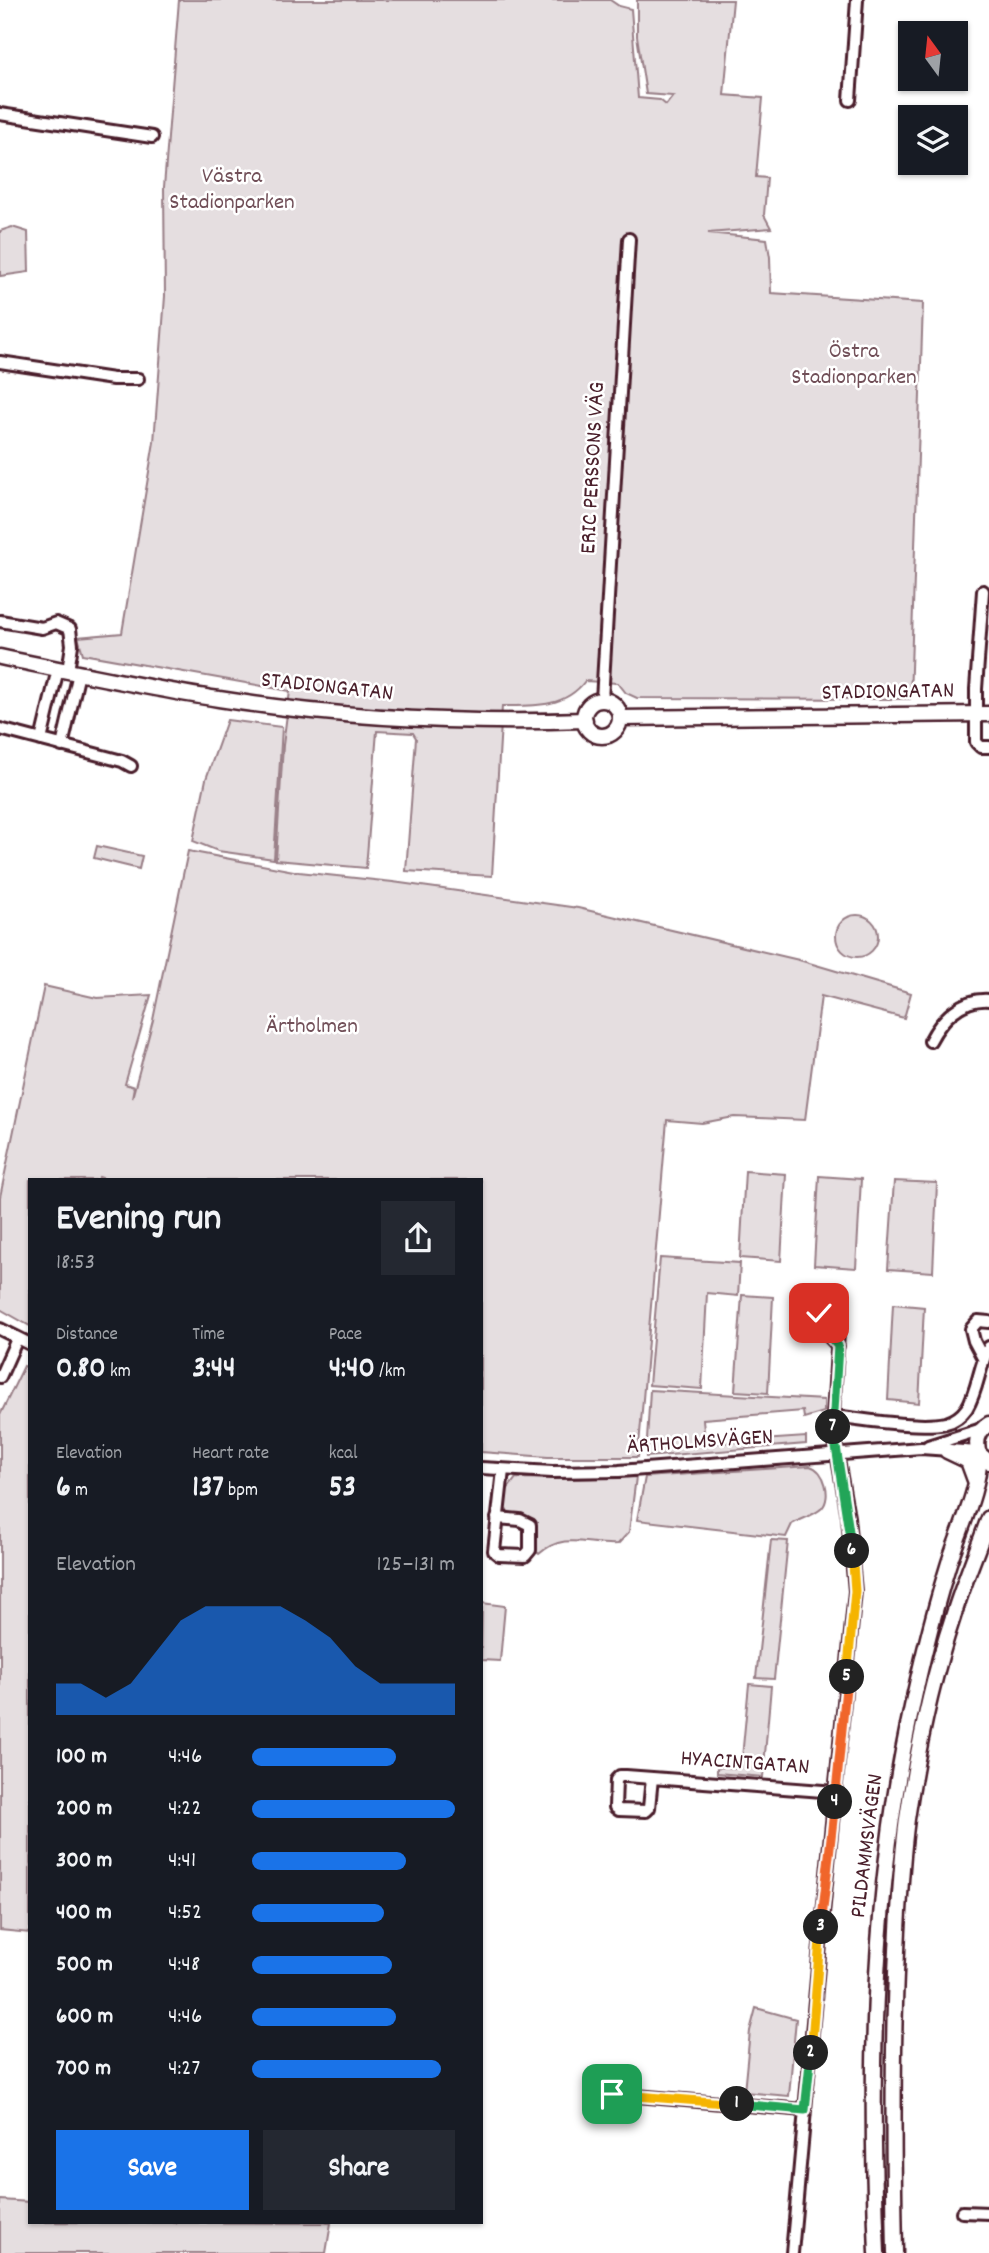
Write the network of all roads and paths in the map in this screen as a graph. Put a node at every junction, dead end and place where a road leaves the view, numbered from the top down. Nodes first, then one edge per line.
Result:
1 (857, 0) edge
2 (850, 100) dead end
3 (0, 114) edge
4 (152, 137) dead end
5 (629, 239) dead end
6 (0, 362) edge
7 (138, 379) dead end
8 (983, 591) dead end
9 (0, 621) edge
10 (0, 657) edge
11 (983, 657) edge
12 (68, 671) junction
13 (602, 693) junction
14 (982, 714) edge
15 (620, 718) junction
16 (584, 720) junction
17 (0, 729) edge
18 (41, 740) junction
19 (62, 746) junction
20 (989, 747) edge
21 (131, 766) dead end
22 (989, 1000) edge
23 (930, 1041) dead end
24 (989, 1322) edge
25 (0, 1329) edge
26 (17, 1339) junction
27 (28, 1343) edge
28 (838, 1346) dead end
29 (989, 1347) edge
30 (983, 1358) junction
31 (0, 1377) edge
32 (833, 1416) junction
33 (986, 1425) edge
34 (921, 1448) junction
35 (947, 1451) junction
36 (837, 1454) junction
37 (982, 1456) edge
38 (483, 1468) edge
39 (503, 1470) junction
40 (975, 1481) junction
41 (497, 1518) junction
42 (989, 1518) edge
43 (652, 1778) dead end
44 (836, 1792) junction
45 (612, 2094) dead end
46 (805, 2110) junction
47 (962, 2212) dead end
48 (989, 2213) edge
49 (792, 2253) edge
50 (877, 2253) edge
51 (895, 2253) edge

1 - 2 street
3 - 4 street
5 - 13 street, ERIC PERSSONS VÄG
6 - 7 street
8 - 11 street
9 - 12 street
10 - 12 main road, STADIONGATAN
11 - 14 street
12 - 16 main road, STADIONGATAN
12 - 18 street
12 - 19 street
13 - 15 main road
13 - 16 main road
14 - 15 main road, STADIONGATAN
14 - 20 street
15 - 16 main road, STADIONGATAN
17 - 18 street
18 - 19 street
19 - 21 street
22 - 23 street
24 - 30 street
25 - 26 street
26 - 27 street
26 - 31 street
28 - 32 street
29 - 30 street
30 - 32 street
32 - 36 street
33 - 34 street, ÄRTHOLMSVÄGEN
33 - 37 main road, ÄRTHOLMSVÄGEN
34 - 35 street, ÄRTHOLMSVÄGEN
34 - 36 street, ÄRTHOLMSVÄGEN
35 - 37 street, ÄRTHOLMSVÄGEN
35 - 40 main road
36 - 39 street, ÄRTHOLMSVÄGEN
36 - 44 street
37 - 40 main road, PILDAMMSVÄGEN
38 - 39 street, ÄRTHOLMSVÄGEN
39 - 41 street
40 - 50 main road, PILDAMMSVÄGEN
41 - 41 street
42 - 51 main road, PILDAMMSVÄGEN
43 - 44 street, HYACINTGATAN
44 - 46 street
45 - 46 street
46 - 49 street
47 - 48 street

